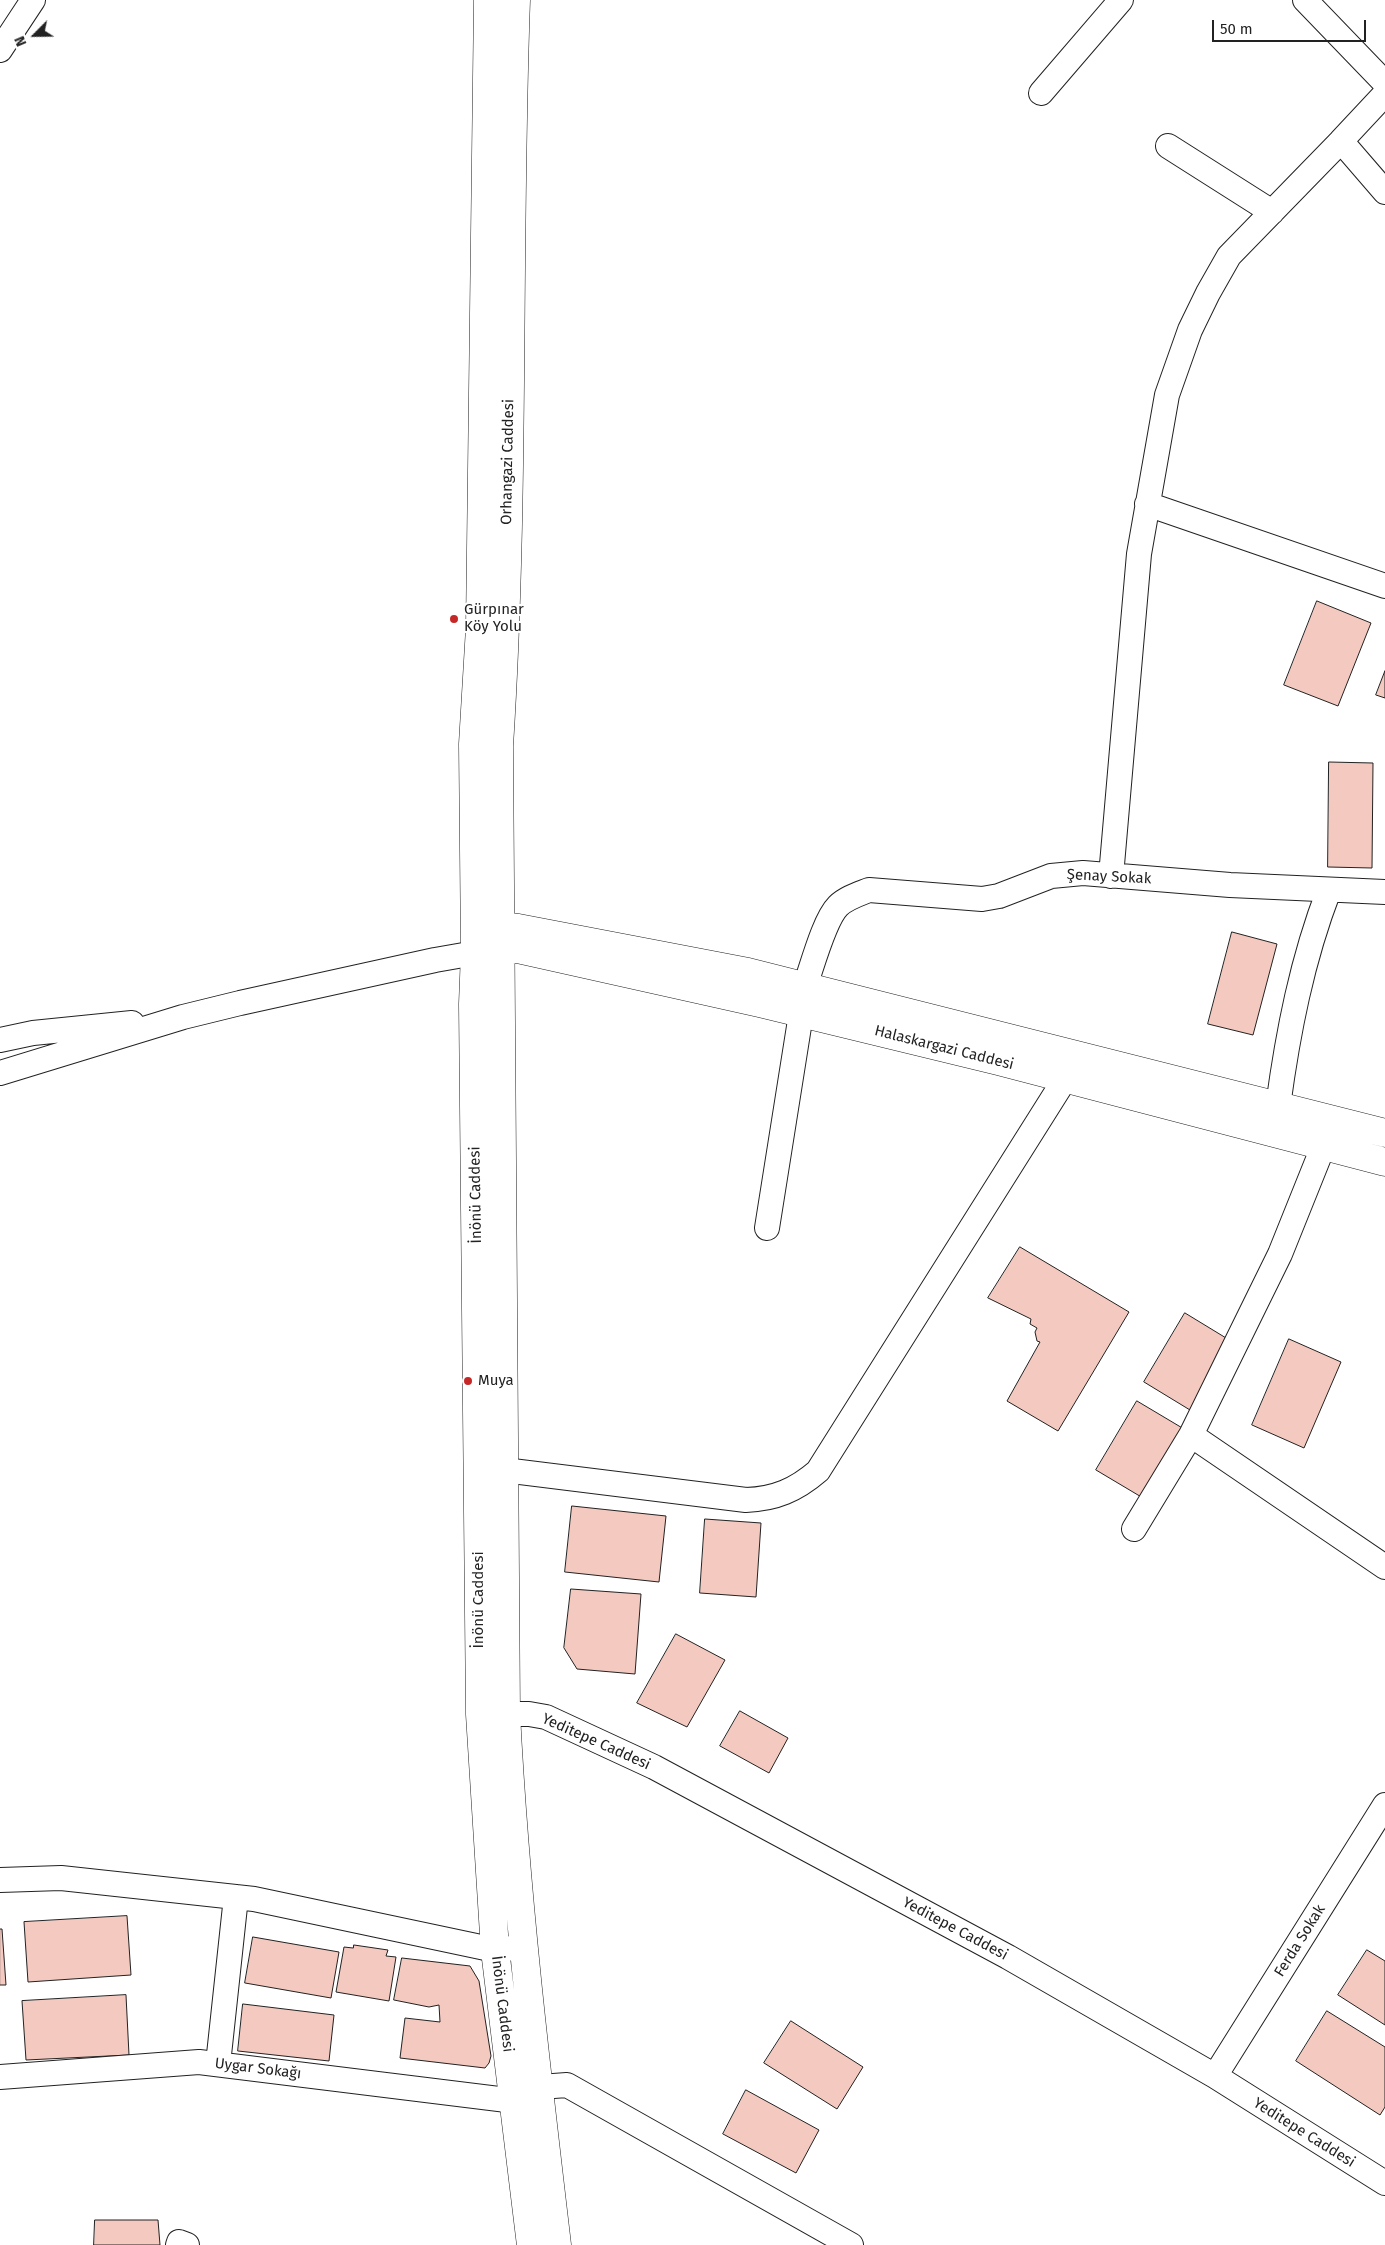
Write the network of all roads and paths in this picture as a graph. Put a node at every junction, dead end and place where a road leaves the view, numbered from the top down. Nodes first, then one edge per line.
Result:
1 (33, 0) edge
2 (488, 0) edge
3 (516, 0) edge
4 (1121, 0) edge
5 (1305, 0) edge
6 (0, 50) edge
7 (1385, 83) edge
8 (1041, 93) dead end
9 (1385, 94) edge
10 (499, 131) junction
11 (1341, 142) junction
12 (1168, 146) dead end
13 (1385, 192) edge
14 (1272, 212) junction
15 (482, 434) junction
16 (508, 440) junction
17 (1147, 504) junction
18 (494, 537) junction
19 (1385, 586) edge
20 (480, 628) junction
21 (506, 634) junction
22 (486, 745) junction
23 (1111, 876) junction
24 (1328, 890) junction
25 (1385, 892) edge
26 (487, 938) junction
27 (805, 986) junction
28 (801, 1014) junction
29 (183, 1017) junction
30 (0, 1040) edge
31 (1080, 1055) junction
32 (0, 1073) edge
33 (1065, 1079) junction
34 (1278, 1106) junction
35 (1330, 1120) junction
36 (1385, 1133) edge
37 (1323, 1147) junction
38 (1385, 1162) edge
39 (768, 1228) dead end
40 (504, 1278) junction
41 (477, 1279) junction
42 (1191, 1435) junction
43 (491, 1468) junction
44 (1134, 1529) dead end
45 (1385, 1567) edge
46 (478, 1598) junction
47 (506, 1600) junction
48 (506, 1714) junction
49 (498, 1804) junction
50 (1385, 1805) edge
51 (0, 1880) edge
52 (236, 1897) junction
53 (522, 1947) junction
54 (495, 1950) junction
55 (218, 2064) junction
56 (1215, 2076) junction
57 (0, 2077) edge
58 (540, 2087) junction
59 (515, 2101) junction
60 (1385, 2183) edge
61 (531, 2245) edge
62 (557, 2245) edge
63 (851, 2245) edge

1 - 6 street
2 - 10 main road, Orhangazi Caddesi
3 - 10 main road, Orhangazi Caddesi
4 - 8 street
5 - 7 street
9 - 11 street
10 - 15 main road, Orhangazi Caddesi
10 - 16 main road, Orhangazi Caddesi
11 - 13 street
11 - 14 street
12 - 14 street
14 - 17 street
15 - 16 main road
15 - 18 main road, Orhangazi Caddesi
16 - 18 main road, Orhangazi Caddesi
17 - 19 street
17 - 23 street
18 - 20 main road, Orhangazi Caddesi
18 - 21 main road, Orhangazi Caddesi
20 - 21 main road
20 - 22 main road, Orhangazi Caddesi
21 - 22 main road, Orhangazi Caddesi
22 - 26 main road, Orhangazi Caddesi
23 - 24 street, Şenay Sokak
23 - 27 street, Şenay Sokak
24 - 25 street, Şenay Sokak
24 - 34 street
26 - 27 main road
26 - 28 main road, Halaskargazi Caddesi
26 - 29 street
26 - 40 main road
26 - 41 main road, İnönü Caddesi
27 - 28 main road
27 - 31 main road
28 - 33 main road, Halaskargazi Caddesi
28 - 39 street
29 - 30 street
29 - 32 street
31 - 33 main road
31 - 34 main road
33 - 37 main road, Halaskargazi Caddesi
33 - 43 street
34 - 35 main road
35 - 36 main road
35 - 37 street
37 - 38 main road, Halaskargazi Caddesi
37 - 42 street
40 - 41 main road
40 - 43 main road
41 - 43 main road, İnönü Caddesi
42 - 44 street
42 - 45 street
43 - 46 main road, İnönü Caddesi
43 - 47 main road
46 - 47 main road
46 - 49 main road, İnönü Caddesi
47 - 48 main road
48 - 49 main road
48 - 56 street, Yeditepe Caddesi
49 - 53 main road
49 - 54 main road, İnönü Caddesi
50 - 56 street, Ferda Sokak
51 - 52 street
52 - 54 street
52 - 55 street
53 - 54 street
53 - 58 main road
54 - 59 main road, İnönü Caddesi
55 - 57 street, Uygar Sokağı
55 - 59 street, Uygar Sokağı
56 - 60 street, Yeditepe Caddesi
58 - 62 main road
58 - 63 street
59 - 61 main road, İnönü Caddesi

